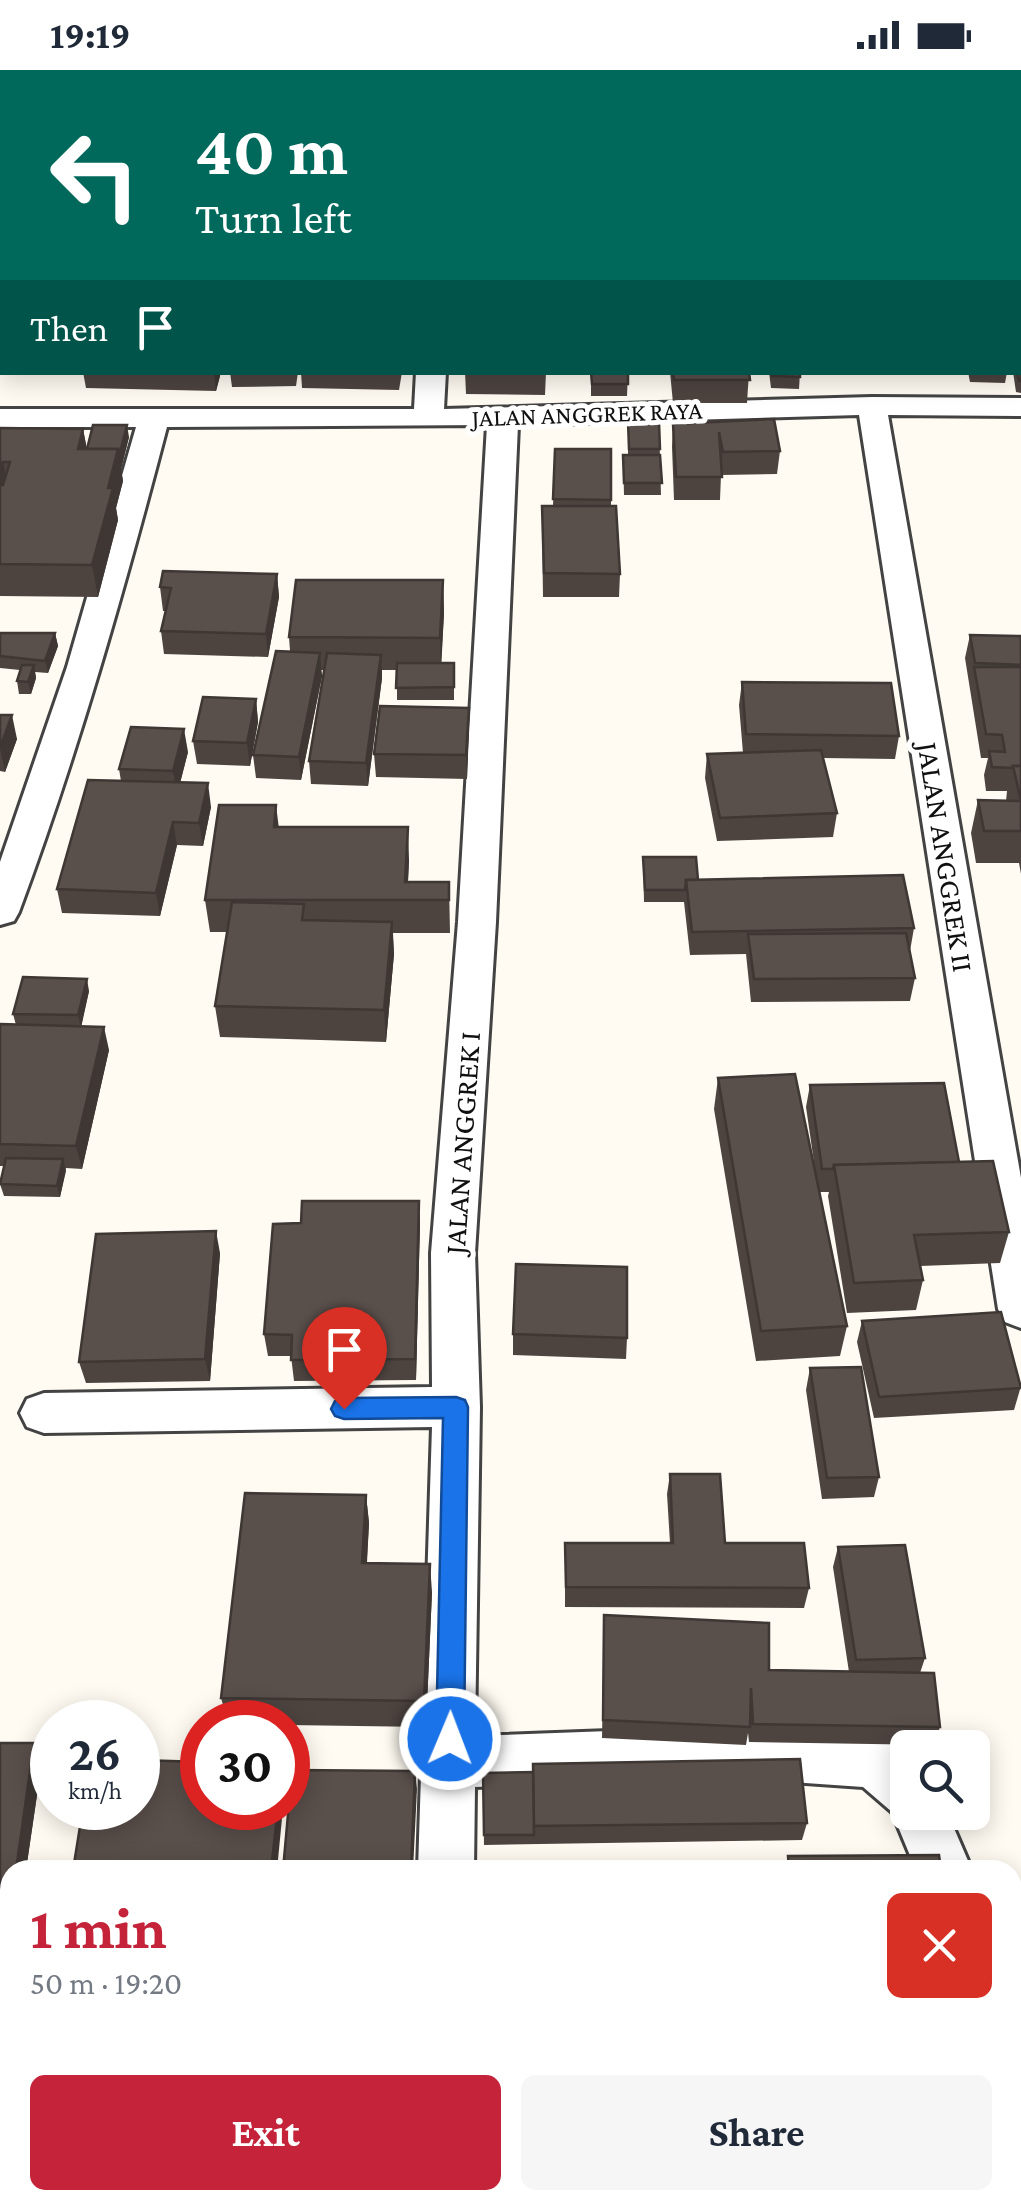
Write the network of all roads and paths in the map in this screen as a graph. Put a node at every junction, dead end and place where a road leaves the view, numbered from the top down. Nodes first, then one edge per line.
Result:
1 (431, 375) edge
2 (872, 406) junction
3 (1021, 407) edge
4 (503, 416) junction
5 (0, 418) edge
6 (154, 418) junction
7 (428, 418) junction
8 (0, 912) edge
9 (1021, 1309) edge
10 (456, 1407) junction
11 (44, 1412) dead end
12 (449, 1763) junction
13 (890, 1775) edge
14 (927, 1830) edge
15 (446, 1860) edge
16 (940, 1860) edge

1 - 7 street
2 - 3 street, JALAN ANGGREK RAYA
2 - 4 street, JALAN ANGGREK RAYA
2 - 9 street, JALAN ANGGREK II
4 - 7 street, JALAN ANGGREK RAYA
4 - 10 street, JALAN ANGGREK I
5 - 6 street, JALAN ANGGREK RAYA
6 - 7 street, JALAN ANGGREK RAYA
6 - 8 street
10 - 11 street
10 - 12 street, JALAN ANGGREK I
12 - 13 street
12 - 15 street, JALAN ANGGREK I
14 - 16 street

